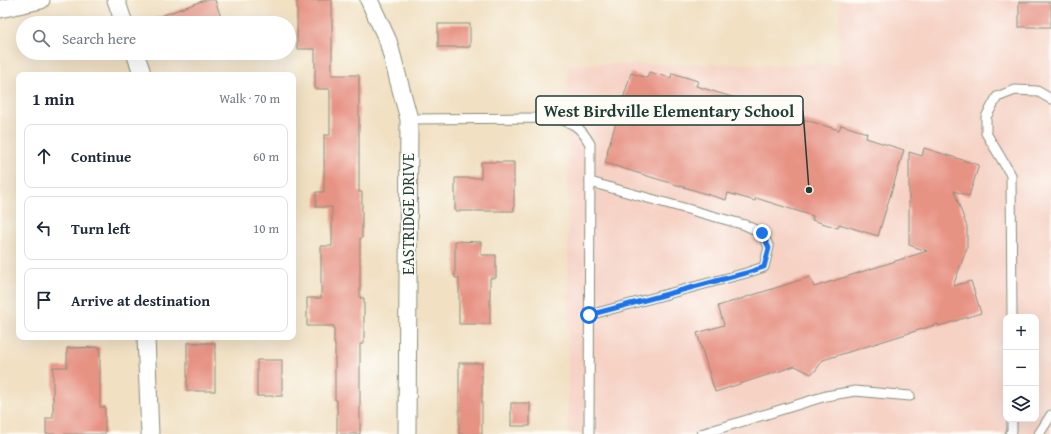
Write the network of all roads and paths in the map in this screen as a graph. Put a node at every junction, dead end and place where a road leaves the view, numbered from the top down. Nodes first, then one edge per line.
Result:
1 (41, 0) edge
2 (116, 0) edge
3 (370, 0) edge
4 (0, 10) edge
5 (122, 16) edge
6 (137, 60) edge
7 (141, 72) edge
8 (1051, 99) edge
9 (409, 119) junction
10 (590, 182) junction
11 (1012, 314) edge
12 (589, 315) junction
13 (146, 340) edge
14 (910, 396) dead end
15 (1051, 415) edge
16 (1012, 422) edge
17 (150, 434) edge
18 (407, 434) edge
19 (589, 434) edge
20 (701, 434) edge
21 (1010, 434) edge
22 (1038, 434) edge

1 - 4 street
2 - 5 street
3 - 9 street, EASTRIDGE DRIVE
6 - 7 street
8 - 11 lane
9 - 10 lane
9 - 18 street, EASTRIDGE DRIVE
10 - 12 lane
10 - 12 lane
12 - 19 lane
13 - 17 street
14 - 20 lane
15 - 22 lane
16 - 21 lane

